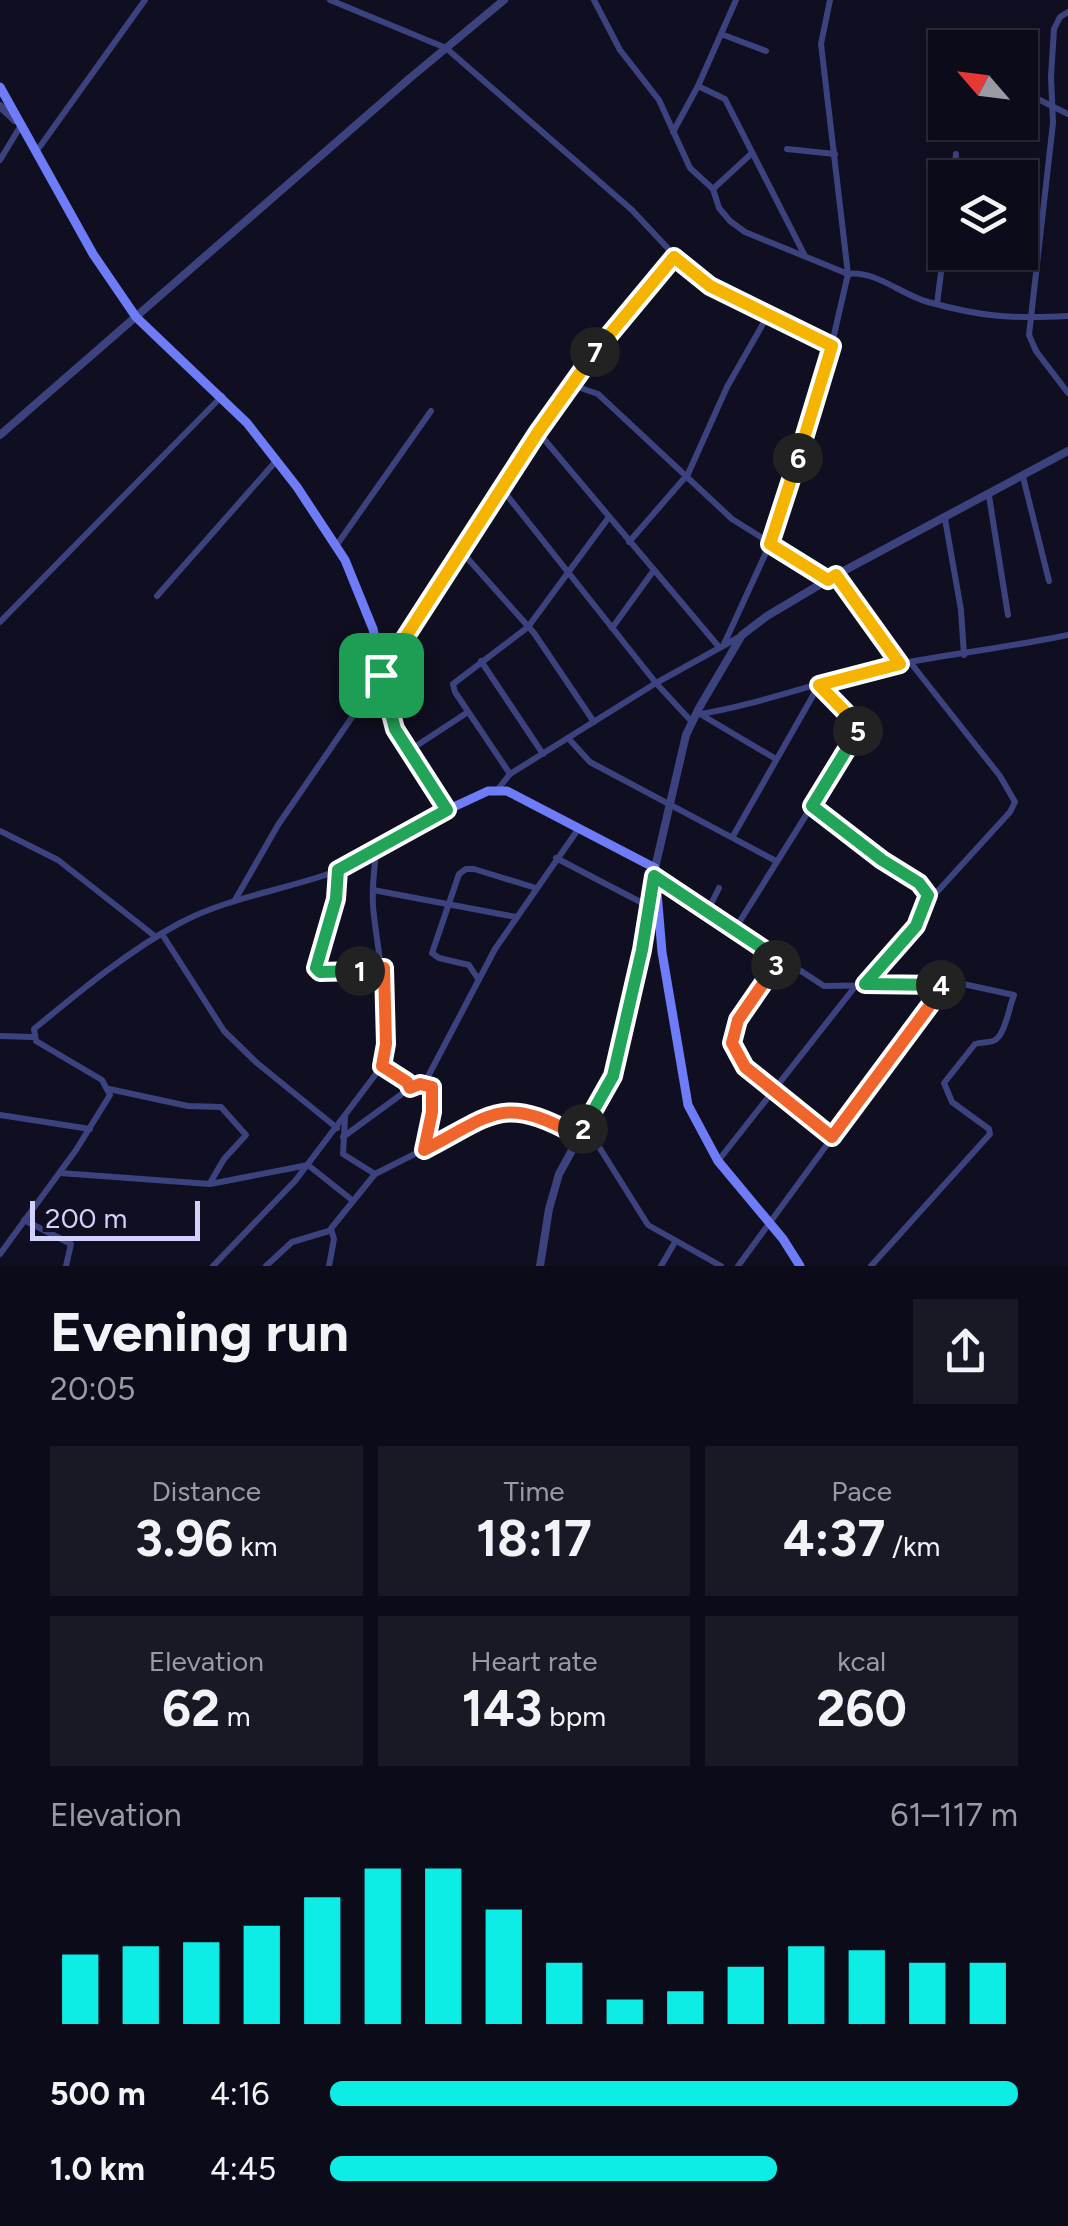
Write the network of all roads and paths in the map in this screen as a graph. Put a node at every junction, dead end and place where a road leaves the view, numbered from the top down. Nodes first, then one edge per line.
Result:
1 (145, 0) edge
2 (330, 0) edge
3 (504, 0) edge
4 (594, 0) edge
5 (736, 0) edge
6 (830, 0) edge
7 (1068, 12) edge
8 (721, 34) junction
9 (446, 48) junction
10 (766, 51) dead end
11 (698, 86) junction
12 (0, 87) edge
13 (1038, 99) edge
14 (0, 106) edge
15 (1053, 106) junction
16 (1068, 114) edge
17 (19, 125) junction
18 (673, 132) junction
19 (788, 149) dead end
20 (35, 153) junction
21 (752, 154) junction
22 (835, 154) junction
23 (956, 154) dead end
24 (0, 160) edge
25 (956, 160) edge
26 (713, 189) junction
27 (804, 255) junction
28 (674, 257) junction
29 (941, 270) edge
30 (848, 274) junction
31 (937, 304) junction
32 (768, 315) junction
33 (1068, 316) edge
34 (136, 317) junction
35 (1030, 320) junction
36 (832, 346) junction
37 (572, 384) junction
38 (1068, 392) edge
39 (222, 396) junction
40 (430, 412) dead end
41 (538, 432) junction
42 (0, 436) edge
43 (1068, 451) edge
44 (277, 460) junction
45 (688, 474) junction
46 (1024, 477) junction
47 (502, 490) junction
48 (988, 496) junction
49 (609, 517) junction
50 (945, 519) junction
51 (629, 542) junction
52 (770, 544) junction
53 (336, 546) junction
54 (462, 552) junction
55 (654, 570) junction
56 (568, 574) junction
57 (832, 577) junction
58 (1049, 582) dead end
59 (157, 596) dead end
60 (1008, 616) dead end
61 (0, 622) edge
62 (528, 627) junction
63 (612, 628) junction
64 (742, 635) junction
65 (1068, 635) edge
66 (722, 646) junction
67 (964, 655) junction
68 (481, 661) junction
69 (910, 662) junction
70 (900, 664) junction
71 (381, 675) junction
72 (656, 683) junction
73 (819, 685) junction
74 (468, 712) junction
75 (695, 717) junction
76 (594, 722) junction
77 (568, 738) junction
78 (408, 752) junction
79 (543, 754) junction
80 (776, 758) junction
81 (510, 774) junction
82 (498, 789) junction
83 (669, 802) junction
84 (812, 806) junction
85 (447, 810) junction
86 (579, 828) junction
87 (0, 831) edge
88 (732, 836) junction
89 (376, 852) junction
90 (556, 858) junction
91 (776, 862) junction
92 (338, 870) junction
93 (655, 877) junction
94 (536, 888) junction
95 (719, 888) dead end
96 (374, 890) junction
97 (234, 900) junction
98 (448, 904) junction
99 (926, 904) junction
100 (650, 907) junction
101 (708, 910) junction
102 (516, 916) junction
103 (735, 929) junction
104 (159, 936) junction
105 (642, 950) junction
106 (662, 952) junction
107 (780, 960) junction
108 (384, 968) junction
109 (479, 980) junction
110 (865, 984) junction
111 (945, 985) junction
112 (855, 987) junction
113 (0, 1036) edge
114 (33, 1036) junction
115 (382, 1066) junction
116 (424, 1084) junction
117 (410, 1088) junction
118 (109, 1089) junction
119 (776, 1090) junction
120 (0, 1115) edge
121 (346, 1116) junction
122 (586, 1126) junction
123 (90, 1128) junction
124 (337, 1128) junction
125 (578, 1136) junction
126 (343, 1137) junction
127 (832, 1137) junction
128 (424, 1150) junction
129 (718, 1160) junction
130 (308, 1165) junction
131 (60, 1173) junction
132 (375, 1174) junction
133 (210, 1184) junction
134 (352, 1200) junction
135 (24, 1220) junction
136 (769, 1222) junction
137 (332, 1229) junction
138 (675, 1242) junction
139 (0, 1254) edge
140 (66, 1266) edge
141 (213, 1266) edge
142 (266, 1266) edge
143 (329, 1266) edge
144 (540, 1266) edge
145 (661, 1266) edge
146 (722, 1266) edge
147 (738, 1266) edge
148 (800, 1266) edge
149 (871, 1266) edge

1 - 20 street
2 - 9 street
3 - 9 street
4 - 18 street
5 - 8 street
6 - 22 street
7 - 15 street
8 - 10 street
8 - 11 street
9 - 28 street
9 - 34 street
11 - 18 street
11 - 21 street
12 - 17 main road
13 - 15 street
14 - 17 street
15 - 16 street
15 - 35 street
17 - 20 main road
17 - 24 street
18 - 26 street
19 - 22 street
20 - 34 main road
21 - 26 street
21 - 27 street
22 - 30 street
23 - 25 street
26 - 27 street
27 - 30 street
28 - 32 street
28 - 37 street
29 - 31 street
30 - 31 street
30 - 36 street
31 - 35 street
32 - 36 street
32 - 45 street
33 - 35 street
34 - 39 main road
34 - 42 street
35 - 38 street
36 - 52 street
37 - 41 street
37 - 45 street
39 - 44 main road
39 - 61 street
40 - 53 street
41 - 47 street
41 - 49 street
43 - 46 street
44 - 53 main road
44 - 59 street
45 - 51 street
45 - 52 street
46 - 48 street
46 - 58 street
47 - 54 street
47 - 56 street
48 - 50 street
48 - 60 street
49 - 51 street
49 - 56 street
50 - 57 street
50 - 67 street
51 - 55 street
52 - 57 street
52 - 66 street
53 - 71 main road
54 - 62 street
54 - 71 street
55 - 63 street
55 - 66 street
56 - 62 street
56 - 63 street
57 - 64 street
57 - 70 street
62 - 68 street
62 - 76 street
63 - 72 street
64 - 66 street
64 - 75 street
65 - 67 street
66 - 72 street
67 - 69 street
68 - 74 street
68 - 79 street
69 - 70 street
69 - 99 street
70 - 73 street
71 - 78 main road
71 - 97 street
72 - 75 street
72 - 76 street
73 - 75 street
73 - 80 street
73 - 84 street
74 - 78 street
74 - 81 street
75 - 80 street
75 - 83 street
76 - 77 street
77 - 79 street
77 - 83 street
78 - 85 main road
79 - 81 street
80 - 88 street
81 - 82 street
82 - 85 main road
82 - 86 main road
83 - 88 street
83 - 93 street
84 - 91 street
84 - 99 street
85 - 89 street
86 - 90 street
86 - 93 main road
87 - 104 street
88 - 91 street
89 - 92 street
89 - 96 street
90 - 94 street
90 - 100 street
91 - 103 street
92 - 97 street
92 - 108 street
93 - 100 street
93 - 101 street
93 - 106 main road
94 - 98 street
94 - 102 street
95 - 101 street
96 - 98 street
96 - 108 street
97 - 104 street
98 - 102 street
98 - 109 street
99 - 110 street
100 - 105 street
101 - 103 street
102 - 109 street
103 - 107 street
104 - 114 street
104 - 124 street
105 - 106 street
105 - 122 street
106 - 129 main road
107 - 112 street
107 - 119 street
108 - 115 street
109 - 116 street
110 - 111 street
110 - 112 street
111 - 127 street
111 - 149 street
112 - 119 street
113 - 114 street
114 - 118 street
115 - 117 street
115 - 121 street
116 - 117 street
116 - 128 street
117 - 126 street
118 - 123 street
118 - 133 street
119 - 127 street
119 - 129 street
120 - 123 street
121 - 124 street
121 - 126 street
122 - 125 street
122 - 138 street
123 - 131 street
124 - 130 street
125 - 128 street
125 - 144 street
126 - 132 street
127 - 136 street
128 - 132 street
129 - 136 main road
130 - 133 street
130 - 134 street
130 - 141 street
131 - 133 street
131 - 135 street
132 - 134 street
134 - 137 street
135 - 139 street
135 - 140 street
136 - 147 street
136 - 148 main road
137 - 142 street
137 - 143 street
138 - 145 street
138 - 146 street

